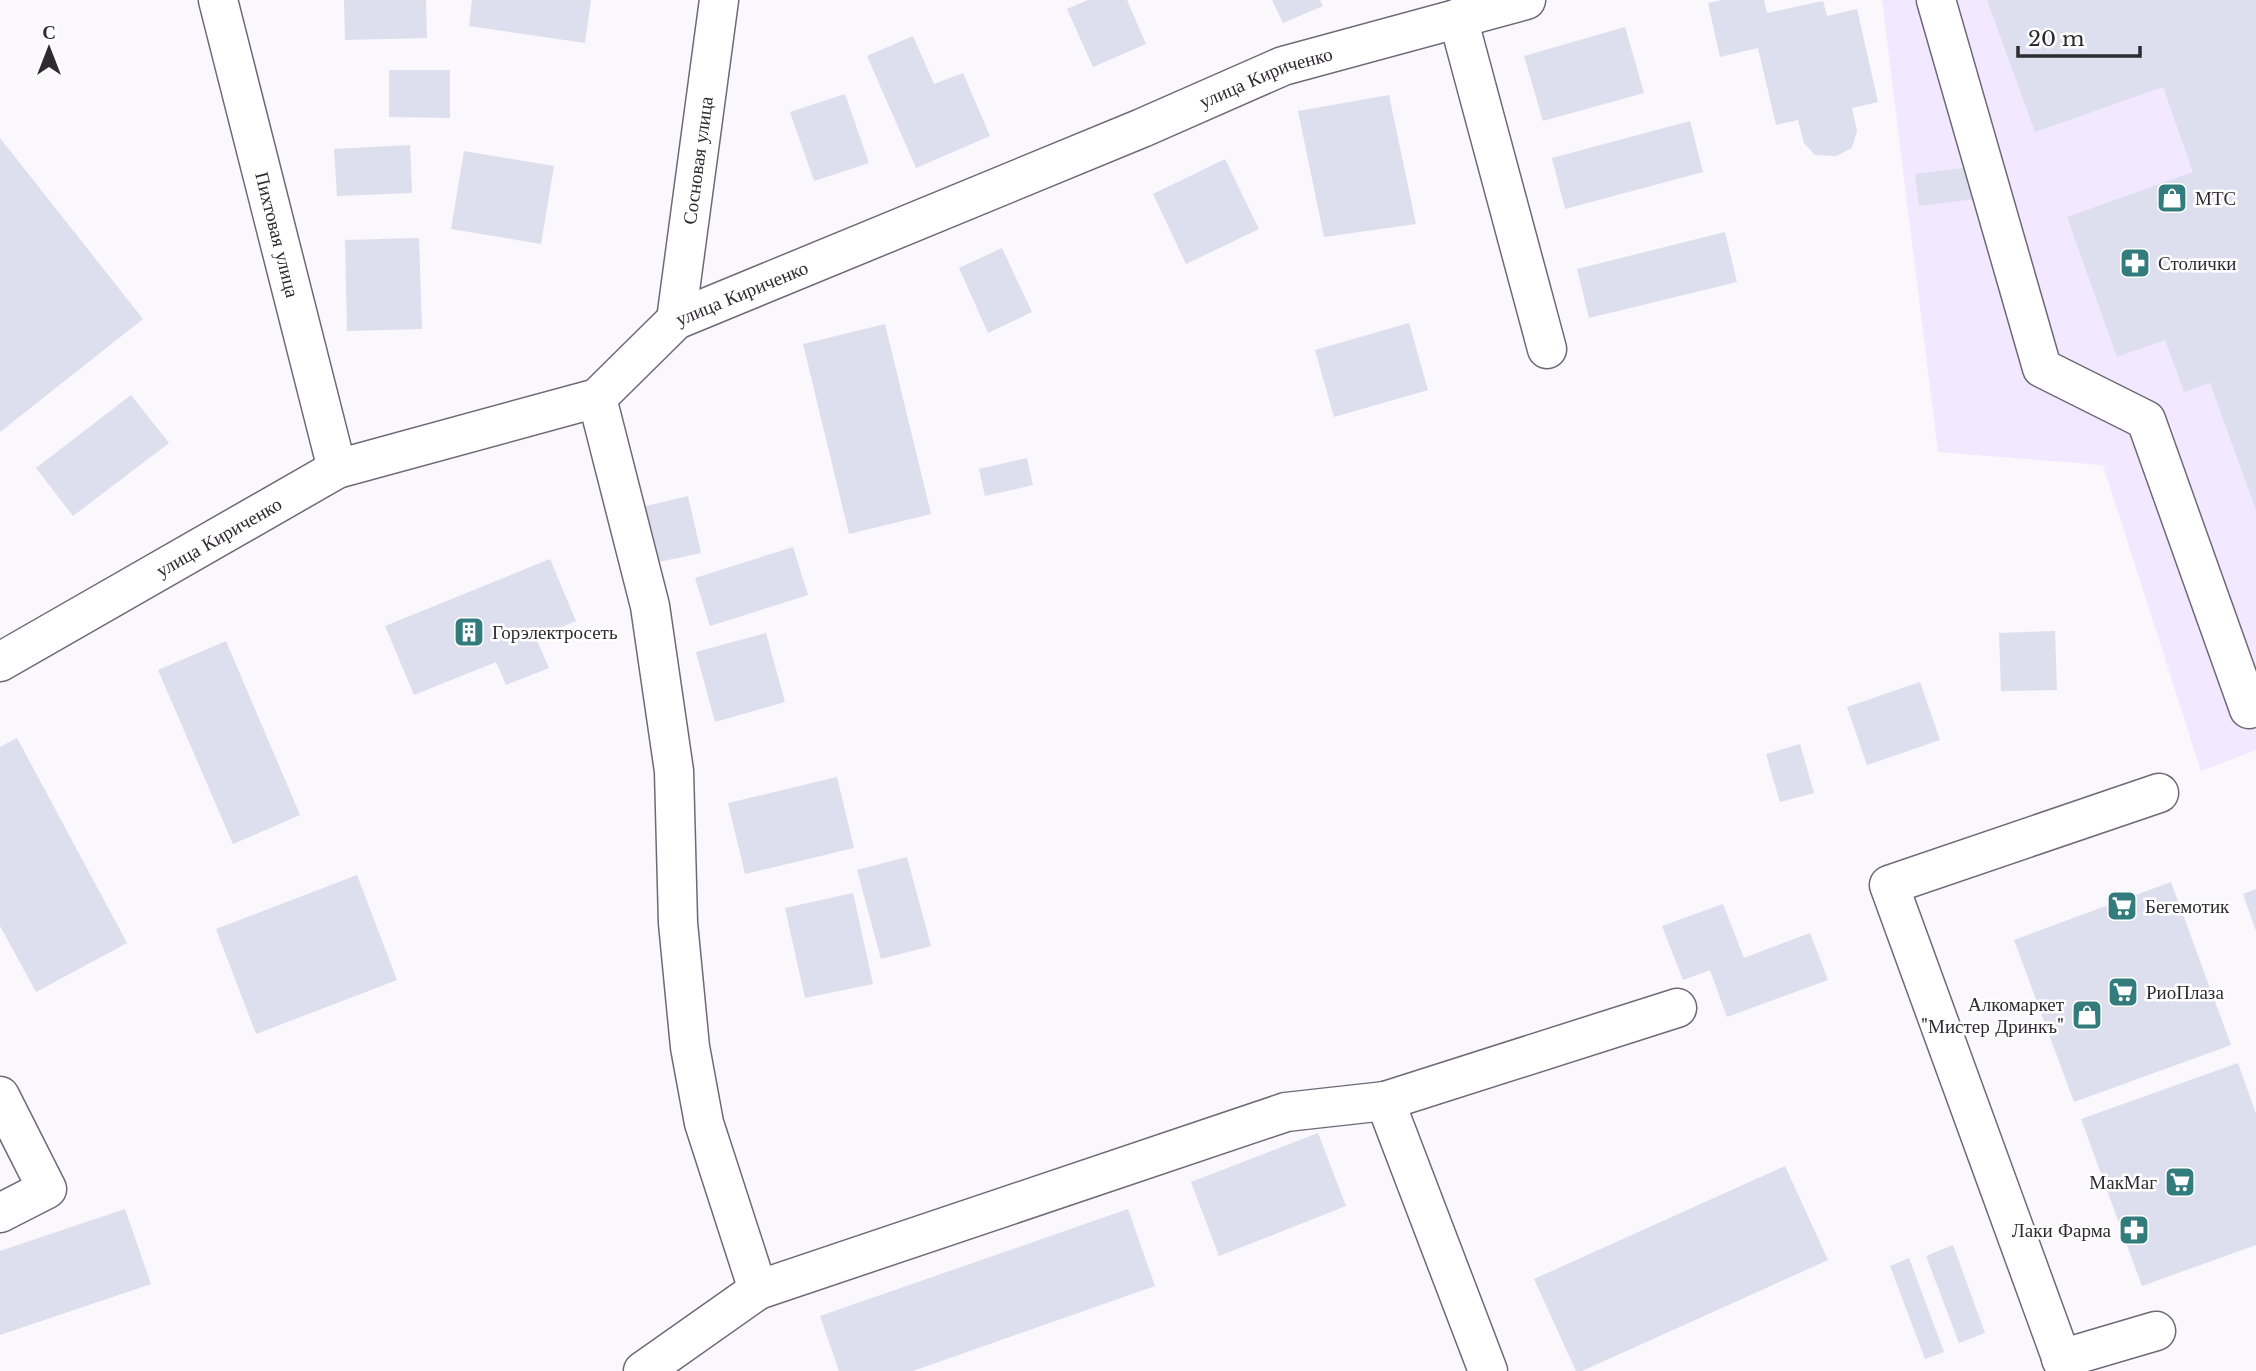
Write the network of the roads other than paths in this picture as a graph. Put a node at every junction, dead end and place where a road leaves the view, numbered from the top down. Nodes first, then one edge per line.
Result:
1 (218, 0) edge
2 (719, 0) edge
3 (1526, 0) edge
4 (1936, 0) edge
5 (1458, 18) junction
6 (676, 320) junction
7 (1547, 349) dead end
8 (597, 398) junction
9 (337, 468) junction
10 (0, 662) edge
11 (2249, 709) dead end
12 (2159, 793) dead end
13 (1676, 1008) dead end
14 (0, 1096) edge
15 (1385, 1101) junction
16 (0, 1213) edge
17 (758, 1290) junction
18 (2156, 1331) dead end
19 (2063, 1365) edge
20 (643, 1371) edge
21 (1488, 1371) edge

1 - 9 street, Пихтовая улица
2 - 6 street, Сосновая улица
3 - 5 street, улица Кириченко
4 - 11 street
5 - 6 street, улица Кириченко
5 - 7 street
6 - 8 street, улица Кириченко
8 - 9 street, улица Кириченко
8 - 17 street
9 - 10 street, улица Кириченко
12 - 19 street
13 - 15 street
14 - 16 street
15 - 17 street
15 - 21 street
17 - 20 street
18 - 19 street

